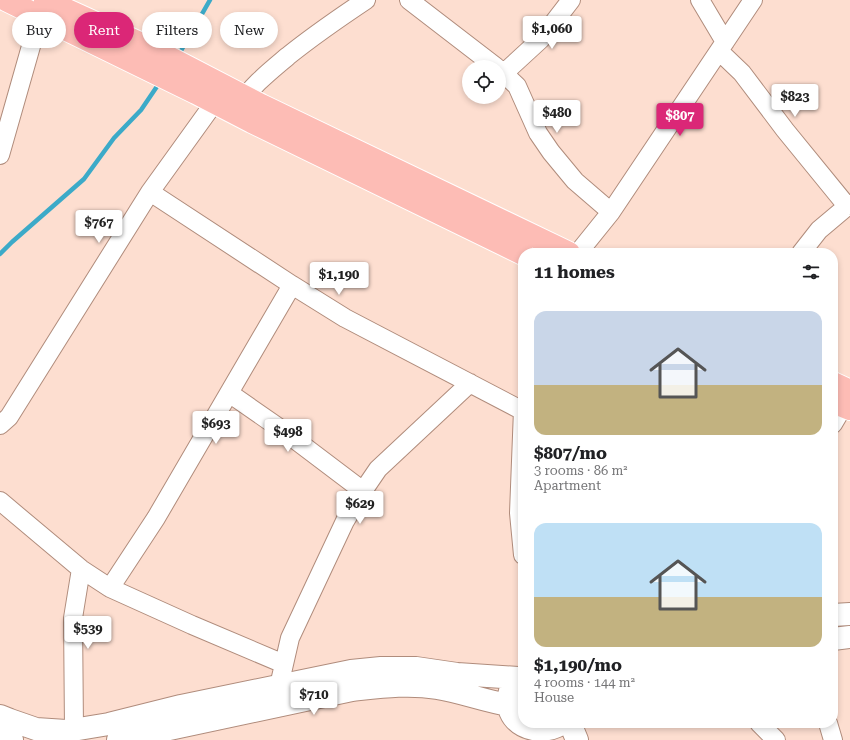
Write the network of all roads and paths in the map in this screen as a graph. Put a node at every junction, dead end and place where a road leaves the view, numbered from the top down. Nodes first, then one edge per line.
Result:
1 (366, 0) edge
2 (409, 0) edge
3 (571, 0) edge
4 (700, 0) edge
5 (753, 0) edge
6 (31, 4) edge
7 (722, 46) junction
8 (487, 60) edge
9 (506, 66) edge
10 (506, 76) edge
11 (220, 95) junction
12 (1, 150) edge
13 (415, 190) junction
14 (150, 192) junction
15 (848, 205) edge
16 (611, 212) junction
17 (557, 248) edge
18 (582, 248) edge
19 (806, 248) edge
20 (518, 251) edge
21 (292, 285) junction
22 (470, 383) junction
23 (229, 393) junction
24 (838, 394) edge
25 (843, 404) edge
26 (518, 407) edge
27 (0, 425) edge
28 (364, 491) junction
29 (0, 501) edge
30 (81, 569) junction
31 (110, 588) junction
32 (850, 637) edge
33 (838, 638) edge
34 (284, 664) junction
35 (518, 676) edge
36 (518, 678) edge
37 (279, 686) junction
38 (509, 704) junction
39 (0, 716) edge
40 (518, 723) edge
41 (524, 728) edge
42 (572, 728) edge
43 (764, 728) edge
44 (829, 728) edge
45 (74, 729) junction
46 (550, 733) edge
47 (0, 735) edge
48 (12, 740) edge
49 (118, 740) edge
50 (577, 740) edge
51 (776, 740) edge
52 (833, 740) edge

1 - 11 street
2 - 8 street
3 - 9 street
4 - 7 street
5 - 7 street
6 - 11 main road
6 - 12 street
7 - 15 street
7 - 16 street
10 - 16 street
11 - 13 main road
11 - 14 street
13 - 17 main road
13 - 20 main road
14 - 21 street
14 - 27 street
15 - 19 street
16 - 18 street
21 - 22 street
21 - 23 street
22 - 26 street
22 - 28 street
23 - 28 street
23 - 31 street
24 - 25 main road
28 - 34 street
29 - 30 street
30 - 31 street
30 - 45 street
31 - 34 street
32 - 33 street
34 - 37 street
35 - 37 street
36 - 38 street
37 - 45 street
38 - 40 street
38 - 49 street
39 - 45 street
41 - 46 street
42 - 50 street
43 - 51 street
44 - 52 street
47 - 48 street

